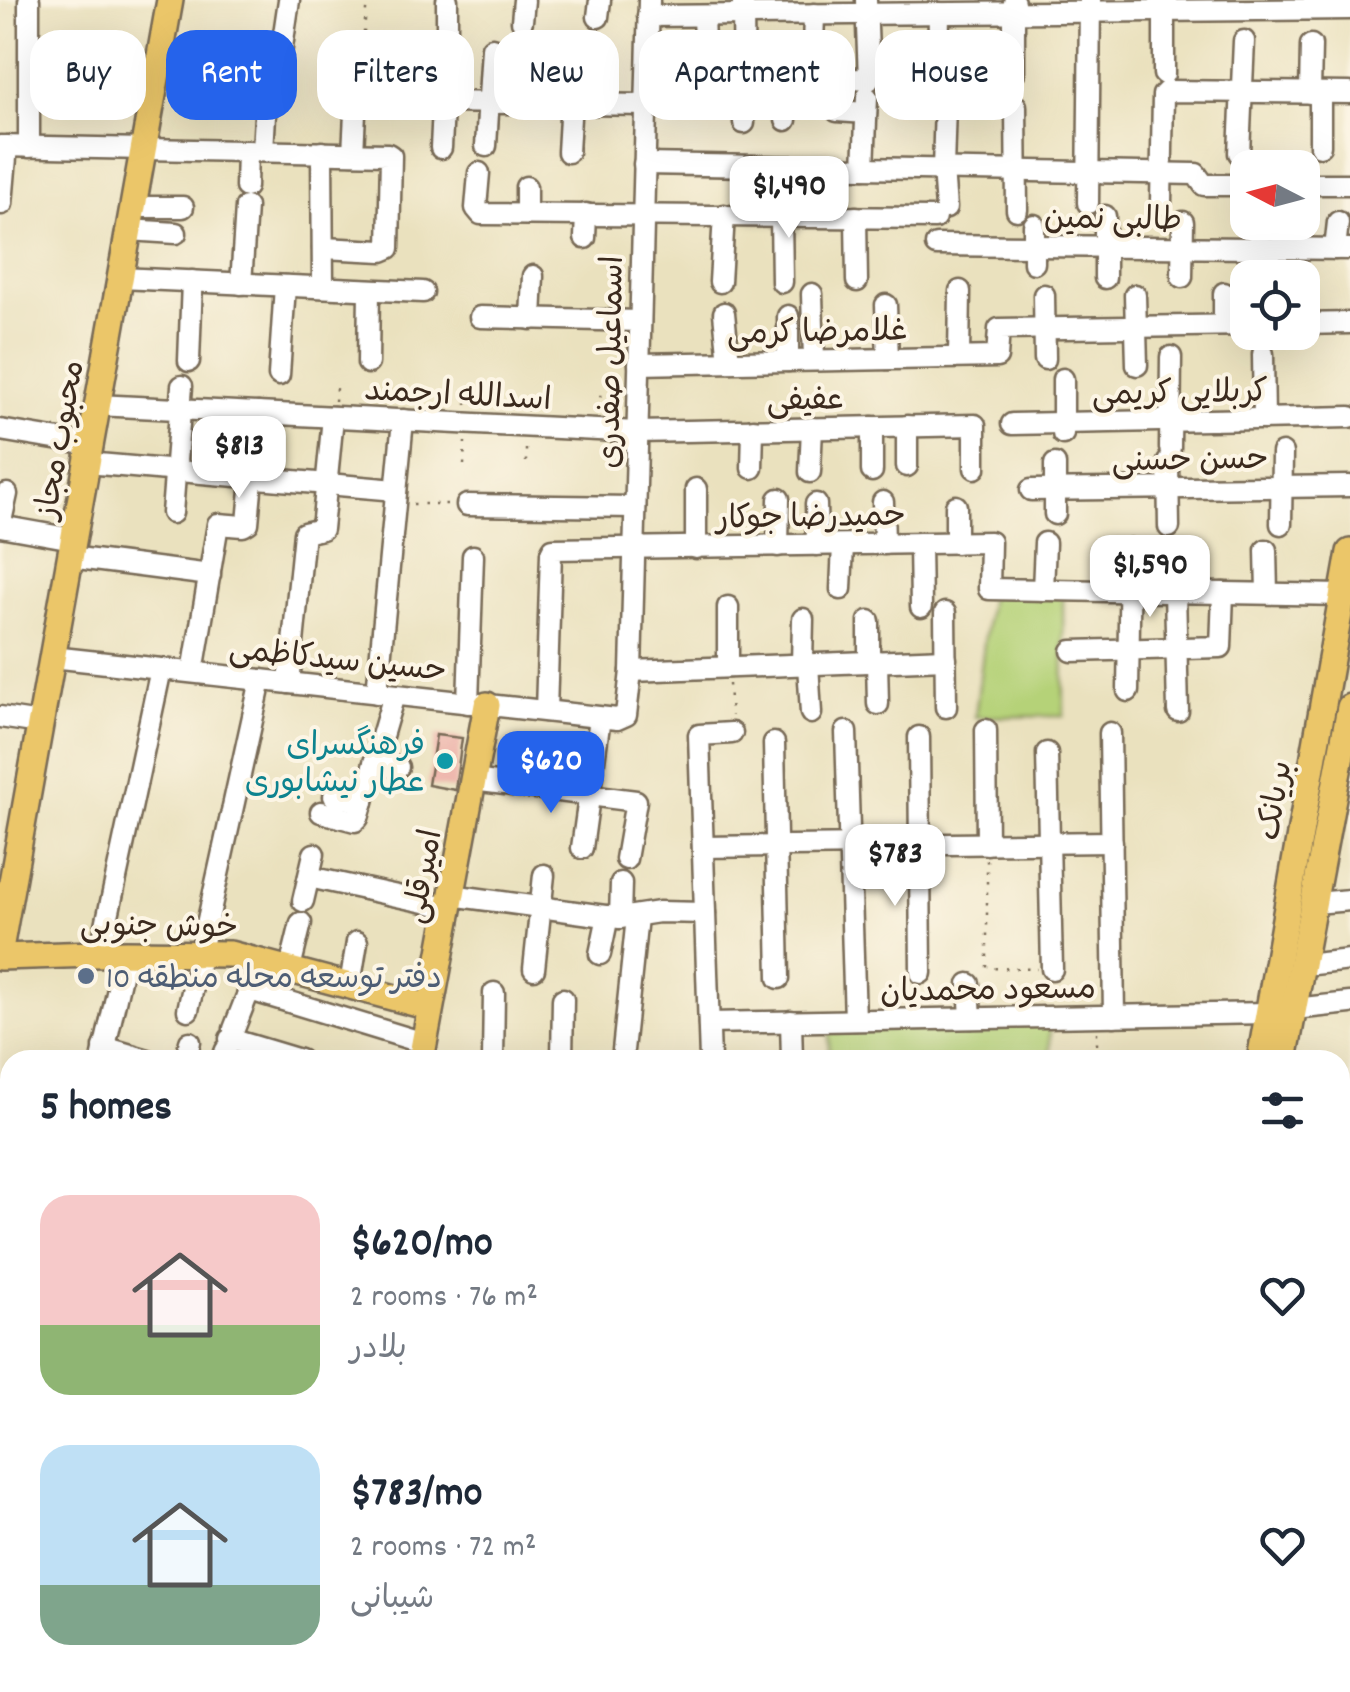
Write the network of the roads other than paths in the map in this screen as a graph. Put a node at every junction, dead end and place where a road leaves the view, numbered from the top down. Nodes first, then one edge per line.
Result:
1 (28, 0) edge
2 (170, 0) edge
3 (290, 0) edge
4 (447, 0) edge
5 (1231, 5) edge
6 (1300, 5) edge
7 (1014, 6) edge
8 (1090, 6) edge
9 (1164, 6) edge
10 (866, 7) edge
11 (648, 8) edge
12 (743, 8) edge
13 (1350, 9) edge
14 (692, 10) edge
15 (939, 13) junction
16 (814, 14) junction
17 (285, 30) edge
18 (447, 30) edge
19 (814, 30) edge
20 (939, 30) edge
21 (1244, 42) dead end
22 (1310, 44) dead end
23 (492, 48) dead end
24 (1164, 74) dead end
25 (855, 79) edge
26 (1242, 92) junction
27 (1315, 93) junction
28 (1350, 93) edge
29 (474, 102) edge
30 (488, 102) junction
31 (494, 102) edge
32 (855, 107) edge
33 (261, 120) edge
34 (355, 120) edge
35 (442, 120) edge
36 (570, 120) edge
37 (645, 120) edge
38 (945, 120) edge
39 (1016, 120) edge
40 (486, 146) dead end
41 (1320, 146) dead end
42 (12, 147) edge
43 (441, 148) dead end
44 (143, 149) junction
45 (1240, 150) edge
46 (255, 151) junction
47 (322, 152) junction
48 (568, 152) dead end
49 (353, 153) junction
50 (644, 164) junction
51 (864, 168) junction
52 (943, 170) junction
53 (1018, 171) junction
54 (1090, 172) junction
55 (479, 173) dead end
56 (1163, 173) junction
57 (1320, 184) edge
58 (1350, 184) edge
59 (1230, 185) edge
60 (526, 186) dead end
61 (2, 204) edge
62 (1162, 204) dead end
63 (183, 207) dead end
64 (1017, 210) dead end
65 (526, 213) junction
66 (586, 214) junction
67 (643, 214) junction
68 (724, 215) junction
69 (782, 216) junction
70 (856, 217) junction
71 (131, 218) junction
72 (1183, 222) dead end
73 (1338, 222) dead end
74 (176, 233) dead end
75 (586, 238) dead end
76 (1258, 240) edge
77 (936, 245) dead end
78 (1105, 247) junction
79 (323, 248) junction
80 (1182, 248) junction
81 (1258, 248) junction
82 (1342, 249) edge
83 (1258, 260) edge
84 (532, 276) dead end
85 (1182, 277) dead end
86 (120, 278) junction
87 (1105, 278) dead end
88 (192, 281) junction
89 (857, 281) dead end
90 (720, 282) dead end
91 (782, 282) dead end
92 (241, 284) junction
93 (285, 286) junction
94 (323, 288) junction
95 (369, 290) junction
96 (423, 292) dead end
97 (960, 292) dead end
98 (1224, 292) dead end
99 (812, 294) dead end
100 (1044, 295) dead end
101 (1135, 295) dead end
102 (886, 305) dead end
103 (724, 313) dead end
104 (788, 316) dead end
105 (531, 318) junction
106 (640, 321) junction
107 (493, 323) dead end
108 (1350, 323) edge
109 (1320, 324) edge
110 (1224, 325) junction
111 (1230, 325) edge
112 (1137, 326) junction
113 (1043, 328) junction
114 (1263, 354) dead end
115 (1171, 357) dead end
116 (959, 358) junction
117 (888, 359) junction
118 (814, 360) junction
119 (1046, 360) dead end
120 (189, 361) dead end
121 (788, 361) junction
122 (729, 362) junction
123 (368, 363) dead end
124 (639, 364) junction
125 (1137, 365) dead end
126 (279, 375) dead end
127 (1062, 379) dead end
128 (182, 386) dead end
129 (97, 405) junction
130 (180, 409) junction
131 (258, 413) junction
132 (333, 417) junction
133 (1350, 417) edge
134 (1264, 419) junction
135 (403, 420) junction
136 (1170, 421) junction
137 (1012, 424) dead end
138 (906, 426) junction
139 (872, 427) junction
140 (812, 428) junction
141 (1063, 429) junction
142 (0, 430) edge
143 (753, 430) junction
144 (637, 432) junction
145 (1282, 453) dead end
146 (88, 454) junction
147 (1054, 464) dead end
148 (908, 466) dead end
149 (752, 468) dead end
150 (974, 468) dead end
151 (176, 471) junction
152 (872, 471) dead end
153 (810, 472) dead end
154 (252, 477) junction
155 (326, 484) junction
156 (1350, 486) edge
157 (1283, 487) junction
158 (1168, 488) junction
159 (696, 490) dead end
160 (1031, 490) dead end
161 (1054, 490) junction
162 (6, 494) dead end
163 (396, 497) junction
164 (778, 499) dead end
165 (884, 502) dead end
166 (816, 504) dead end
167 (467, 505) road end
168 (956, 506) dead end
169 (636, 507) junction
170 (172, 513) dead end
171 (1054, 514) dead end
172 (1281, 524) dead end
173 (0, 526) edge
174 (1169, 527) dead end
175 (956, 542) junction
176 (920, 543) junction
177 (1046, 543) dead end
178 (884, 544) junction
179 (842, 545) junction
180 (778, 546) junction
181 (817, 546) junction
182 (72, 548) junction
183 (696, 548) junction
184 (1130, 548) dead end
185 (634, 549) junction
186 (1266, 550) dead end
187 (1350, 552) edge
188 (474, 556) dead end
189 (210, 575) junction
190 (842, 589) dead end
191 (1043, 590) junction
192 (1128, 591) junction
193 (1175, 592) junction
194 (1223, 593) junction
195 (1267, 594) junction
196 (1343, 594) junction
197 (728, 606) dead end
198 (920, 607) dead end
199 (946, 613) dead end
200 (802, 619) dead end
201 (869, 620) dead end
202 (1175, 648) junction
203 (1128, 650) junction
204 (1072, 651) dead end
205 (52, 657) junction
206 (946, 659) junction
207 (873, 662) junction
208 (805, 664) junction
209 (728, 667) junction
210 (161, 669) junction
211 (631, 671) junction
212 (193, 672) junction
213 (261, 680) junction
214 (289, 683) junction
215 (1128, 692) dead end
216 (386, 694) junction
217 (478, 704) junction
218 (878, 704) dead end
219 (946, 707) dead end
220 (1350, 707) edge
221 (546, 711) junction
222 (1178, 711) dead end
223 (810, 713) dead end
224 (0, 716) edge
225 (609, 718) junction
226 (40, 723) junction
227 (986, 730) dead end
228 (732, 732) road end
229 (846, 732) dead end
230 (1110, 733) dead end
231 (919, 737) dead end
232 (774, 743) dead end
233 (1346, 749) edge
234 (1047, 753) dead end
235 (374, 763) junction
236 (398, 768) dead end
237 (473, 780) junction
238 (589, 796) junction
239 (328, 804) dead end
240 (1112, 842) junction
241 (1048, 843) junction
242 (920, 844) junction
243 (987, 844) junction
244 (850, 845) junction
245 (777, 846) junction
246 (703, 847) junction
247 (582, 848) dead end
248 (314, 854) dead end
249 (626, 859) dead end
250 (7, 865) edge
251 (544, 874) dead end
252 (309, 876) junction
253 (622, 883) dead end
254 (1288, 899) junction
255 (1350, 900) edge
256 (303, 901) dead end
257 (450, 901) junction
258 (1316, 903) junction
259 (540, 907) junction
260 (705, 913) junction
261 (621, 917) junction
262 (302, 923) dead end
263 (357, 942) dead end
264 (0, 949) edge
265 (202, 952) junction
266 (113, 953) junction
267 (600, 954) dead end
268 (0, 957) edge
269 (262, 960) junction
270 (1350, 960) edge
271 (1304, 965) junction
272 (290, 968) junction
273 (534, 969) dead end
274 (1052, 970) road end
275 (921, 973) dead end
276 (779, 978) dead end
277 (970, 984) dead end
278 (350, 985) junction
279 (250, 990) junction
280 (494, 993) dead end
281 (563, 999) dead end
282 (1350, 1003) edge
283 (429, 1008) junction
284 (188, 1010) dead end
285 (1281, 1011) junction
286 (1106, 1016) junction
287 (971, 1018) junction
288 (854, 1020) junction
289 (791, 1022) junction
290 (708, 1023) junction
291 (228, 1044) edge
292 (103, 1050) edge
293 (255, 1050) edge
294 (416, 1050) edge
295 (422, 1050) edge
296 (493, 1050) edge
297 (562, 1050) edge
298 (622, 1050) edge
299 (709, 1050) edge
300 (792, 1050) edge
301 (1264, 1050) edge
302 (1283, 1050) edge

1 - 42 street
2 - 44 main road, محبوب مجاز
3 - 17 street
4 - 18 street
5 - 6 street
5 - 9 street
6 - 13 street
7 - 8 street
7 - 15 street
8 - 9 street
8 - 54 street
9 - 24 street
10 - 15 street
10 - 16 street
10 - 25 street
11 - 14 street
12 - 14 street
12 - 16 street
15 - 20 street
16 - 19 street
21 - 26 street
22 - 27 street
23 - 30 street
26 - 27 street
26 - 45 street
26 - 56 street
27 - 28 street
27 - 41 street
29 - 30 street
30 - 31 street
30 - 40 street
32 - 51 street
33 - 46 street
34 - 49 street
35 - 43 street
36 - 48 street
37 - 50 street, اسماعیل صفدری
38 - 52 street
39 - 53 street
42 - 44 street
42 - 61 street
44 - 46 street
44 - 71 main road, محبوب مجاز
46 - 47 street
46 - 92 street
47 - 49 street
47 - 79 street
49 - 79 street
50 - 51 street
50 - 67 street, اسماعیل صفدری
51 - 52 street
52 - 53 street
52 - 70 street
53 - 54 street
53 - 64 street
54 - 56 street
54 - 78 street
55 - 65 street
56 - 59 street
56 - 62 street
57 - 58 street
60 - 65 street
63 - 71 street
65 - 66 street
66 - 67 street
66 - 75 street
67 - 68 street
67 - 106 street, اسماعیل صفدری
68 - 69 street
68 - 90 street
69 - 70 street
69 - 91 street
70 - 89 street
71 - 74 street
71 - 86 main road, محبوب مجاز
72 - 80 street
73 - 82 street
76 - 81 street
77 - 78 street, طالبی نمین
78 - 80 street, طالبی نمین
78 - 87 street
79 - 94 street
80 - 81 street, طالبی نمین
80 - 85 street
81 - 82 street, طالبی نمین
81 - 83 street
84 - 105 street
86 - 88 street
86 - 129 main road, محبوب مجاز
88 - 92 street
88 - 120 street
92 - 93 street
93 - 94 street
93 - 126 street
94 - 95 street
95 - 96 street
95 - 123 street
97 - 116 street
98 - 110 street
99 - 118 street
100 - 113 street
101 - 112 street
102 - 117 street
103 - 122 street
104 - 121 street
105 - 106 street
105 - 107 street
106 - 124 street, اسماعیل صفدری
108 - 109 street
110 - 111 street
110 - 112 street
112 - 113 street
112 - 125 street
113 - 116 street, غلامرضا کرمی
113 - 119 street
114 - 134 street
115 - 136 street
116 - 117 street, غلامرضا کرمی
117 - 118 street, غلامرضا کرمی
118 - 121 street, غلامرضا کرمی
121 - 122 street, غلامرضا کرمی
122 - 124 street, غلامرضا کرمی
124 - 144 street, اسماعیل صفدری
127 - 141 street
128 - 130 street
129 - 130 street, اسدالله ارجمند
129 - 146 main road, محبوب مجاز
130 - 131 street, اسدالله ارجمند
130 - 151 street
131 - 132 street, اسدالله ارجمند
131 - 154 street
132 - 135 street, اسدالله ارجمند
132 - 155 street
133 - 134 street, کربلایی کریمی
134 - 136 street, کربلایی کریمی
135 - 144 street, اسدالله ارجمند
135 - 163 street
136 - 141 street, کربلایی کریمی
136 - 158 street
137 - 141 street, کربلایی کریمی
138 - 139 street, عفیفی
138 - 148 street
138 - 150 street, عفیفی
139 - 140 street, عفیفی
139 - 152 street
140 - 143 street, عفیفی
140 - 153 street
142 - 146 street
143 - 144 street, عفیفی
143 - 149 street
144 - 169 street, اسماعیل صفدری
145 - 157 street
146 - 151 street
146 - 182 main road, محبوب مجاز
147 - 161 street
151 - 154 street
151 - 170 street
154 - 155 street
154 - 189 street
155 - 163 street
155 - 214 street
156 - 157 street, حسن حسنی
157 - 158 street, حسن حسنی
157 - 172 street
158 - 161 street, حسن حسنی
158 - 174 street
159 - 183 street
160 - 161 street, حسن حسنی
161 - 171 street
162 - 173 street
163 - 216 street
164 - 180 street
165 - 178 street
166 - 181 street
167 - 169 street
168 - 175 street
169 - 185 street, اسماعیل صفدری
173 - 182 street
175 - 176 street, حمیدرضا جوکار
175 - 191 street, حمیدرضا جوکار
176 - 178 street, حمیدرضا جوکار
176 - 198 street
177 - 191 street
178 - 179 street, حمیدرضا جوکار
179 - 181 street, حمیدرضا جوکار
179 - 190 street
180 - 181 street, حمیدرضا جوکار
180 - 183 street, حمیدرضا جوکار
182 - 189 street
182 - 205 main road, محبوب مجاز
183 - 185 street, حمیدرضا جوکار
184 - 192 street
185 - 211 street, اسماعیل صفدری
185 - 221 street, حمیدرضا جوکار
186 - 195 street
187 - 196 main road, بریانک
188 - 217 street
189 - 212 street
191 - 192 street
192 - 193 street
192 - 203 street
193 - 194 street
193 - 202 street
194 - 195 street
194 - 202 street
195 - 196 street
196 - 254 main road, بریانک
197 - 209 street
199 - 206 street
200 - 208 street
201 - 207 street
202 - 203 street
202 - 222 street
203 - 204 street
203 - 215 street
205 - 210 street, حسین سیدکاظمی
205 - 226 main road, محبوب مجاز
206 - 207 street
206 - 219 street
207 - 208 street
207 - 218 street
208 - 209 street
208 - 223 street
209 - 211 street
210 - 212 street, حسین سیدکاظمی
210 - 266 street
211 - 225 street, اسماعیل صفدری
212 - 213 street, حسین سیدکاظمی
213 - 214 street, حسین سیدکاظمی
213 - 265 street
214 - 216 street, حسین سیدکاظمی
216 - 217 street, حسین سیدکاظمی
216 - 235 street
217 - 221 street, حسین سیدکاظمی
217 - 237 main road, امیرقلی
220 - 233 main road, بریانک
221 - 225 street, حسین سیدکاظمی
224 - 226 street
225 - 238 street, اسماعیل صفدری
226 - 250 main road, محبوب مجاز
227 - 243 street
228 - 246 street
229 - 244 street
230 - 240 street
231 - 242 street
232 - 245 street
233 - 258 main road, بریانک
234 - 241 street
235 - 236 street
235 - 239 street
237 - 238 street
237 - 257 main road, امیرقلی
238 - 247 street, اسماعیل صفدری
238 - 249 street
240 - 241 street
240 - 286 street
241 - 243 street
241 - 274 street
242 - 243 street
242 - 244 street
242 - 275 street
244 - 245 street
244 - 288 street
245 - 246 street
245 - 276 street
246 - 260 street
248 - 252 street
250 - 264 main road, محبوب مجاز
251 - 259 street
252 - 256 street
252 - 257 street
253 - 261 street
254 - 258 main road
254 - 285 main road, بریانک
255 - 258 street
257 - 259 street
257 - 283 main road, امیرقلی
258 - 271 main road, بریانک
259 - 261 street
259 - 273 street
260 - 261 street
260 - 290 street
261 - 267 street
261 - 298 street
262 - 272 street
263 - 278 street
265 - 266 main road, خوش جنوبی
265 - 269 main road, خوش جنوبی
265 - 284 street
266 - 268 main road, خوش جنوبی
266 - 292 street
269 - 272 main road, خوش جنوبی
269 - 279 street
270 - 271 street
271 - 285 main road, بریانک
272 - 278 main road, خوش جنوبی
277 - 287 street
278 - 283 main road, خوش جنوبی
279 - 291 street
279 - 294 street
280 - 296 street
281 - 297 street
282 - 285 street, مسعود محمدیان
283 - 295 main road, امیرقلی
285 - 286 street, مسعود محمدیان
285 - 301 main road, بریانک
285 - 302 main road, بریانک
286 - 287 street, مسعود محمدیان
287 - 288 street, مسعود محمدیان
288 - 289 street, مسعود محمدیان
289 - 290 street, مسعود محمدیان
289 - 300 street
290 - 299 street
291 - 293 street

